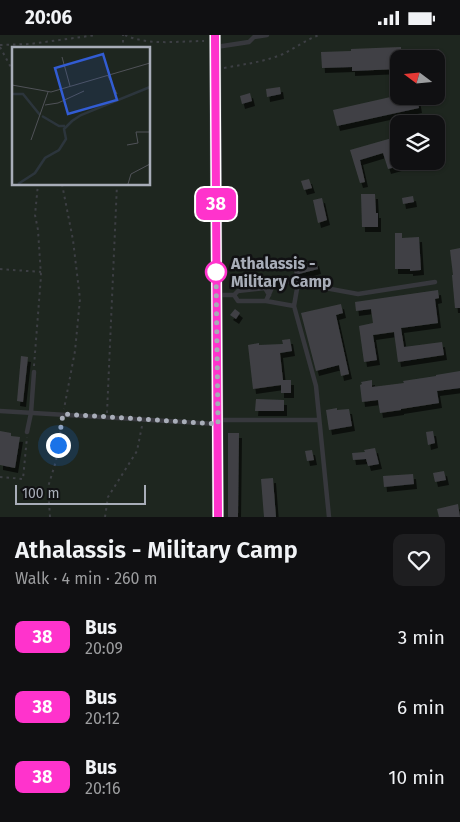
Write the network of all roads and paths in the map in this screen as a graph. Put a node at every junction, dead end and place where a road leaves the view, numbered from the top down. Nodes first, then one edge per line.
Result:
1 (96, 35) edge
2 (124, 35) edge
3 (267, 35) edge
4 (319, 35) edge
5 (215, 41) edge
6 (0, 46) edge
7 (12, 69) edge
8 (215, 69) junction
9 (38, 185) edge
10 (62, 185) edge
11 (117, 185) edge
12 (0, 269) edge
13 (41, 272) junction
14 (435, 282) dead end
15 (298, 283) junction
16 (216, 295) junction
17 (234, 295) junction
18 (269, 295) junction
19 (266, 301) junction
20 (294, 306) junction
21 (34, 372) joint
22 (0, 411) edge
23 (31, 413) junction
24 (63, 414) junction
25 (107, 417) junction
26 (144, 419) junction
27 (319, 420) junction
28 (218, 422) junction
29 (27, 432) joint
30 (0, 477) edge
31 (50, 517) edge
32 (105, 517) edge
33 (218, 517) edge
34 (329, 517) edge

1 - 6 path
2 - 5 path
3 - 5 lane
4 - 8 path
5 - 8 main road
6 - 7 path
8 - 16 main road
9 - 13 path
10 - 24 path
11 - 25 path
12 - 13 path
13 - 21 path
14 - 15 lane
15 - 18 lane
15 - 20 lane
16 - 17 lane
16 - 28 main road
17 - 18 lane
17 - 19 lane
18 - 19 lane
19 - 20 lane
20 - 27 lane
21 - 23 lane
22 - 23 lane
23 - 24 lane
23 - 29 lane
24 - 25 lane
24 - 31 path
25 - 26 lane
26 - 28 lane
26 - 32 path
27 - 28 lane
27 - 34 lane
28 - 33 main road
29 - 30 path

